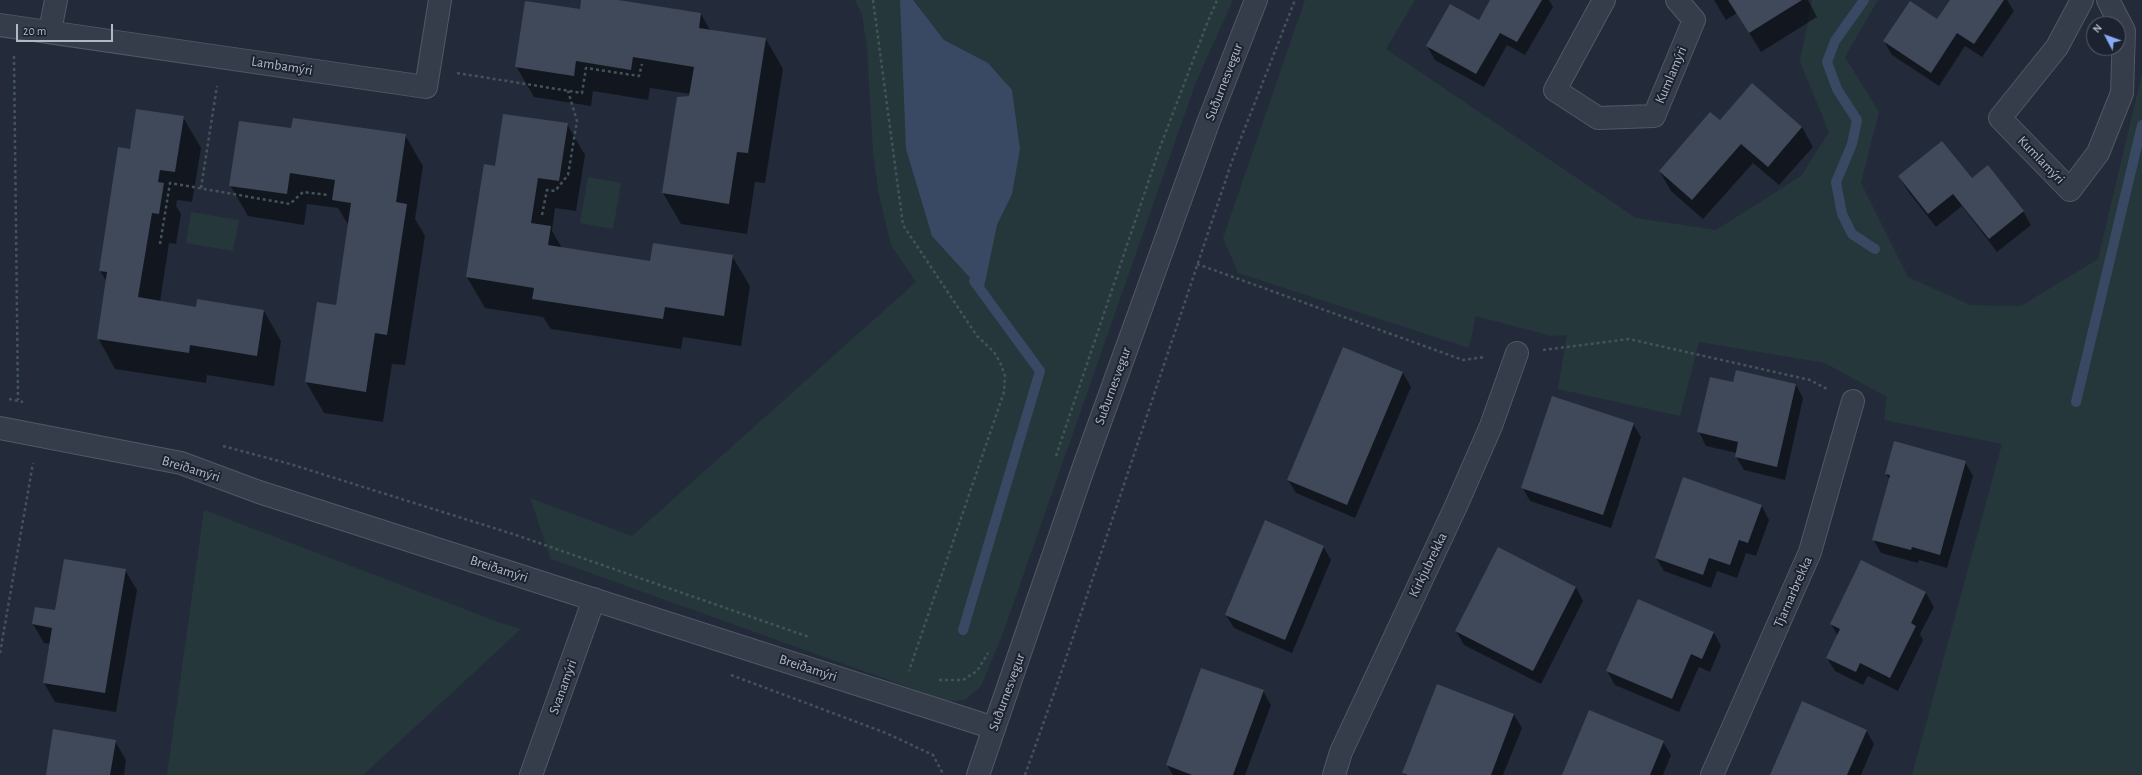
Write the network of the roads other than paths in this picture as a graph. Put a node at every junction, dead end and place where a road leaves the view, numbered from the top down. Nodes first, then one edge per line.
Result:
1 (56, 0) edge
2 (440, 0) edge
3 (1256, 0) edge
4 (1604, 0) edge
5 (1677, 0) edge
6 (2082, 0) edge
7 (2108, 0) edge
8 (7, 26) edge
9 (50, 31) junction
10 (1517, 353) road end
11 (1853, 401) road end
12 (0, 428) edge
13 (594, 600) junction
14 (994, 728) junction
15 (531, 775) edge
16 (978, 775) edge
17 (1334, 775) edge
18 (1712, 775) edge

1 - 9 street
2 - 9 street, Lambamýri
3 - 14 street, Suðurnesvegur
4 - 5 street, Kumlamýri
6 - 7 street, Kumlamýri
8 - 9 street, Lambamýri
10 - 17 street, Kirkjubrekka
11 - 18 street, Tjarnarbrekka
12 - 13 street, Breiðamýri
13 - 14 street, Breiðamýri
13 - 15 street, Svanamýri
14 - 16 street, Suðurnesvegur

